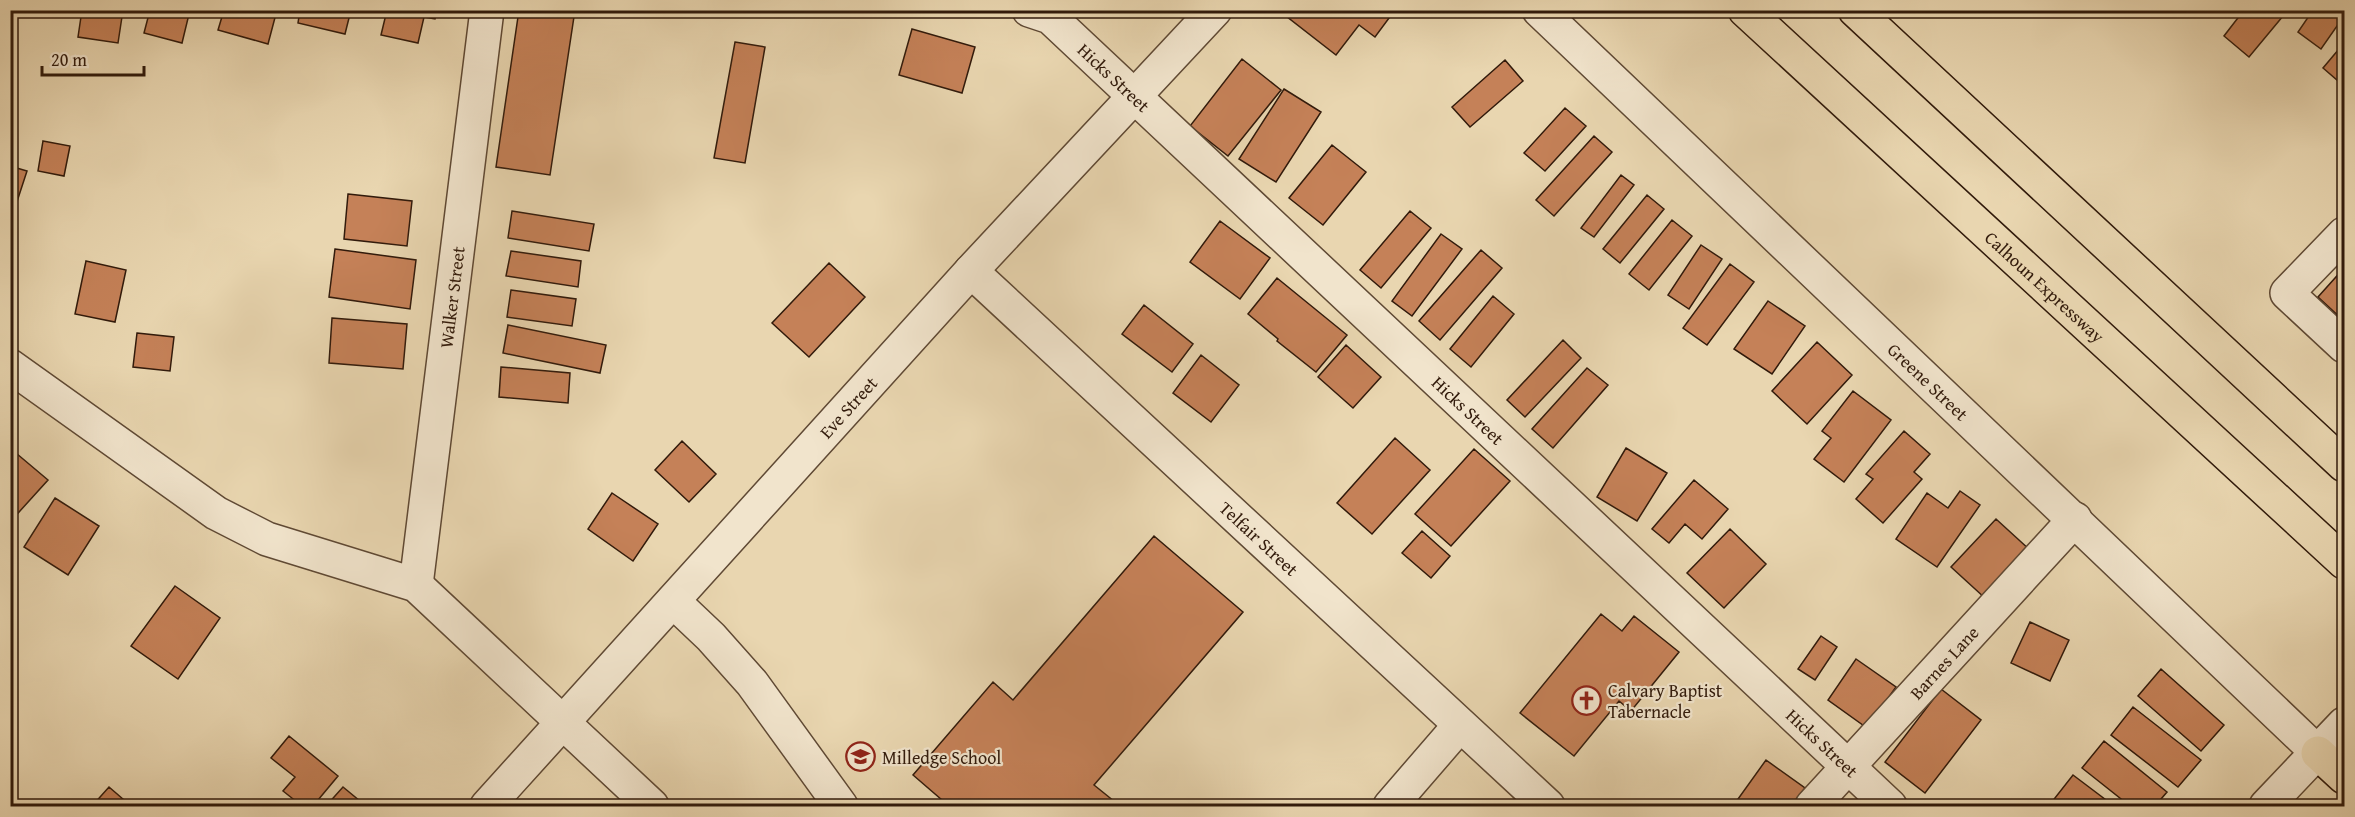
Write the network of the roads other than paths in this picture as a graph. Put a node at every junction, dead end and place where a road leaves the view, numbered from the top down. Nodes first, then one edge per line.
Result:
1 (487, 10) edge
2 (1215, 10) edge
3 (1539, 10) edge
4 (1745, 10) edge
5 (1855, 10) edge
6 (1043, 13) edge
7 (1133, 97) junction
8 (2344, 234) edge
9 (971, 271) junction
10 (2344, 346) edge
11 (10, 366) edge
12 (2343, 464) edge
13 (2075, 519) junction
14 (2344, 562) edge
15 (416, 585) junction
16 (673, 601) junction
17 (563, 723) junction
18 (2344, 724) edge
19 (1460, 725) junction
20 (2318, 753) junction
21 (1848, 768) junction
22 (2344, 777) edge
23 (487, 807) edge
24 (652, 807) edge
25 (840, 807) edge
26 (1390, 807) edge
27 (1548, 807) edge
28 (1812, 807) edge
29 (1890, 807) edge
30 (2266, 807) edge

1 - 15 street, Walker Street
2 - 7 street, Eve Street
3 - 13 street, Greene Street
4 - 14 highway, Calhoun Expressway
5 - 12 highway
6 - 7 street, Hicks Street
7 - 9 street, Eve Street
7 - 21 street, Hicks Street
8 - 10 street
9 - 16 street, Eve Street
9 - 19 street, Telfair Street
11 - 15 street
13 - 20 street, Greene Street
13 - 21 street, Barnes Lane
15 - 17 street
16 - 17 street, Eve Street
16 - 25 street
17 - 23 street, Eve Street
17 - 24 street
18 - 20 street
19 - 26 street
19 - 27 street, Telfair Street
20 - 22 highway
20 - 30 street
21 - 28 street, Barnes Lane
21 - 29 street, Hicks Street

